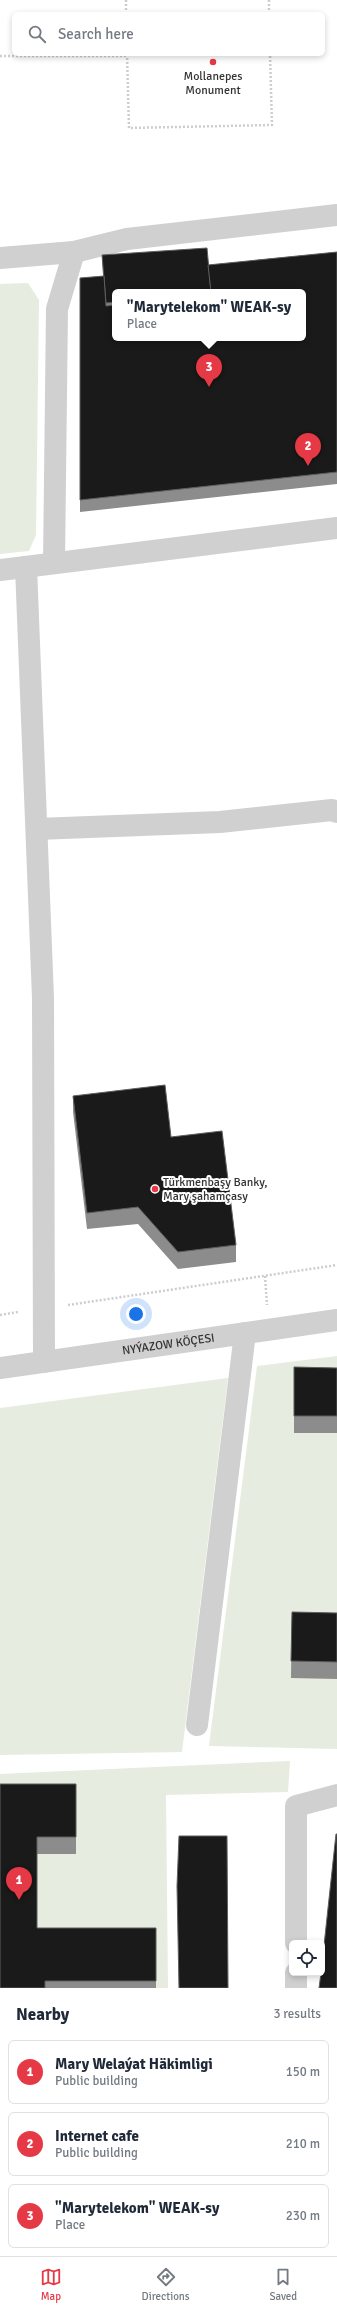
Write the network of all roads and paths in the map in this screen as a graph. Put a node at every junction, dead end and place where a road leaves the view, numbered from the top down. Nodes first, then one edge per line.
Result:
1 (126, 0) edge
2 (269, 0) edge
3 (126, 12) edge
4 (269, 12) edge
5 (0, 56) edge
6 (12, 56) edge
7 (127, 56) edge
8 (270, 56) edge
9 (337, 215) edge
10 (74, 252) junction
11 (0, 258) edge
12 (337, 528) edge
13 (54, 563) junction
14 (26, 567) junction
15 (0, 570) edge
16 (337, 812) edge
17 (37, 829) junction
18 (337, 1265) edge
19 (42, 1308) junction
20 (0, 1315) edge
21 (337, 1320) edge
22 (245, 1333) junction
23 (44, 1362) junction
24 (0, 1368) edge
25 (197, 1725) dead end
26 (337, 1795) edge
27 (296, 1940) edge
28 (296, 1976) edge
29 (296, 1988) edge

1 - 3 path
2 - 4 path
5 - 6 path
7 - 8 path
9 - 10 street
10 - 11 street
10 - 13 street
12 - 13 street
13 - 14 street
14 - 15 street
14 - 17 street
16 - 17 street
17 - 19 street
18 - 19 path
19 - 20 path
19 - 23 street
21 - 22 street, NYÝAZOW KÖÇESI
22 - 23 street, NYÝAZOW KÖÇESI
22 - 25 street
23 - 24 street, NYÝAZOW KÖÇESI
26 - 27 street
28 - 29 street

